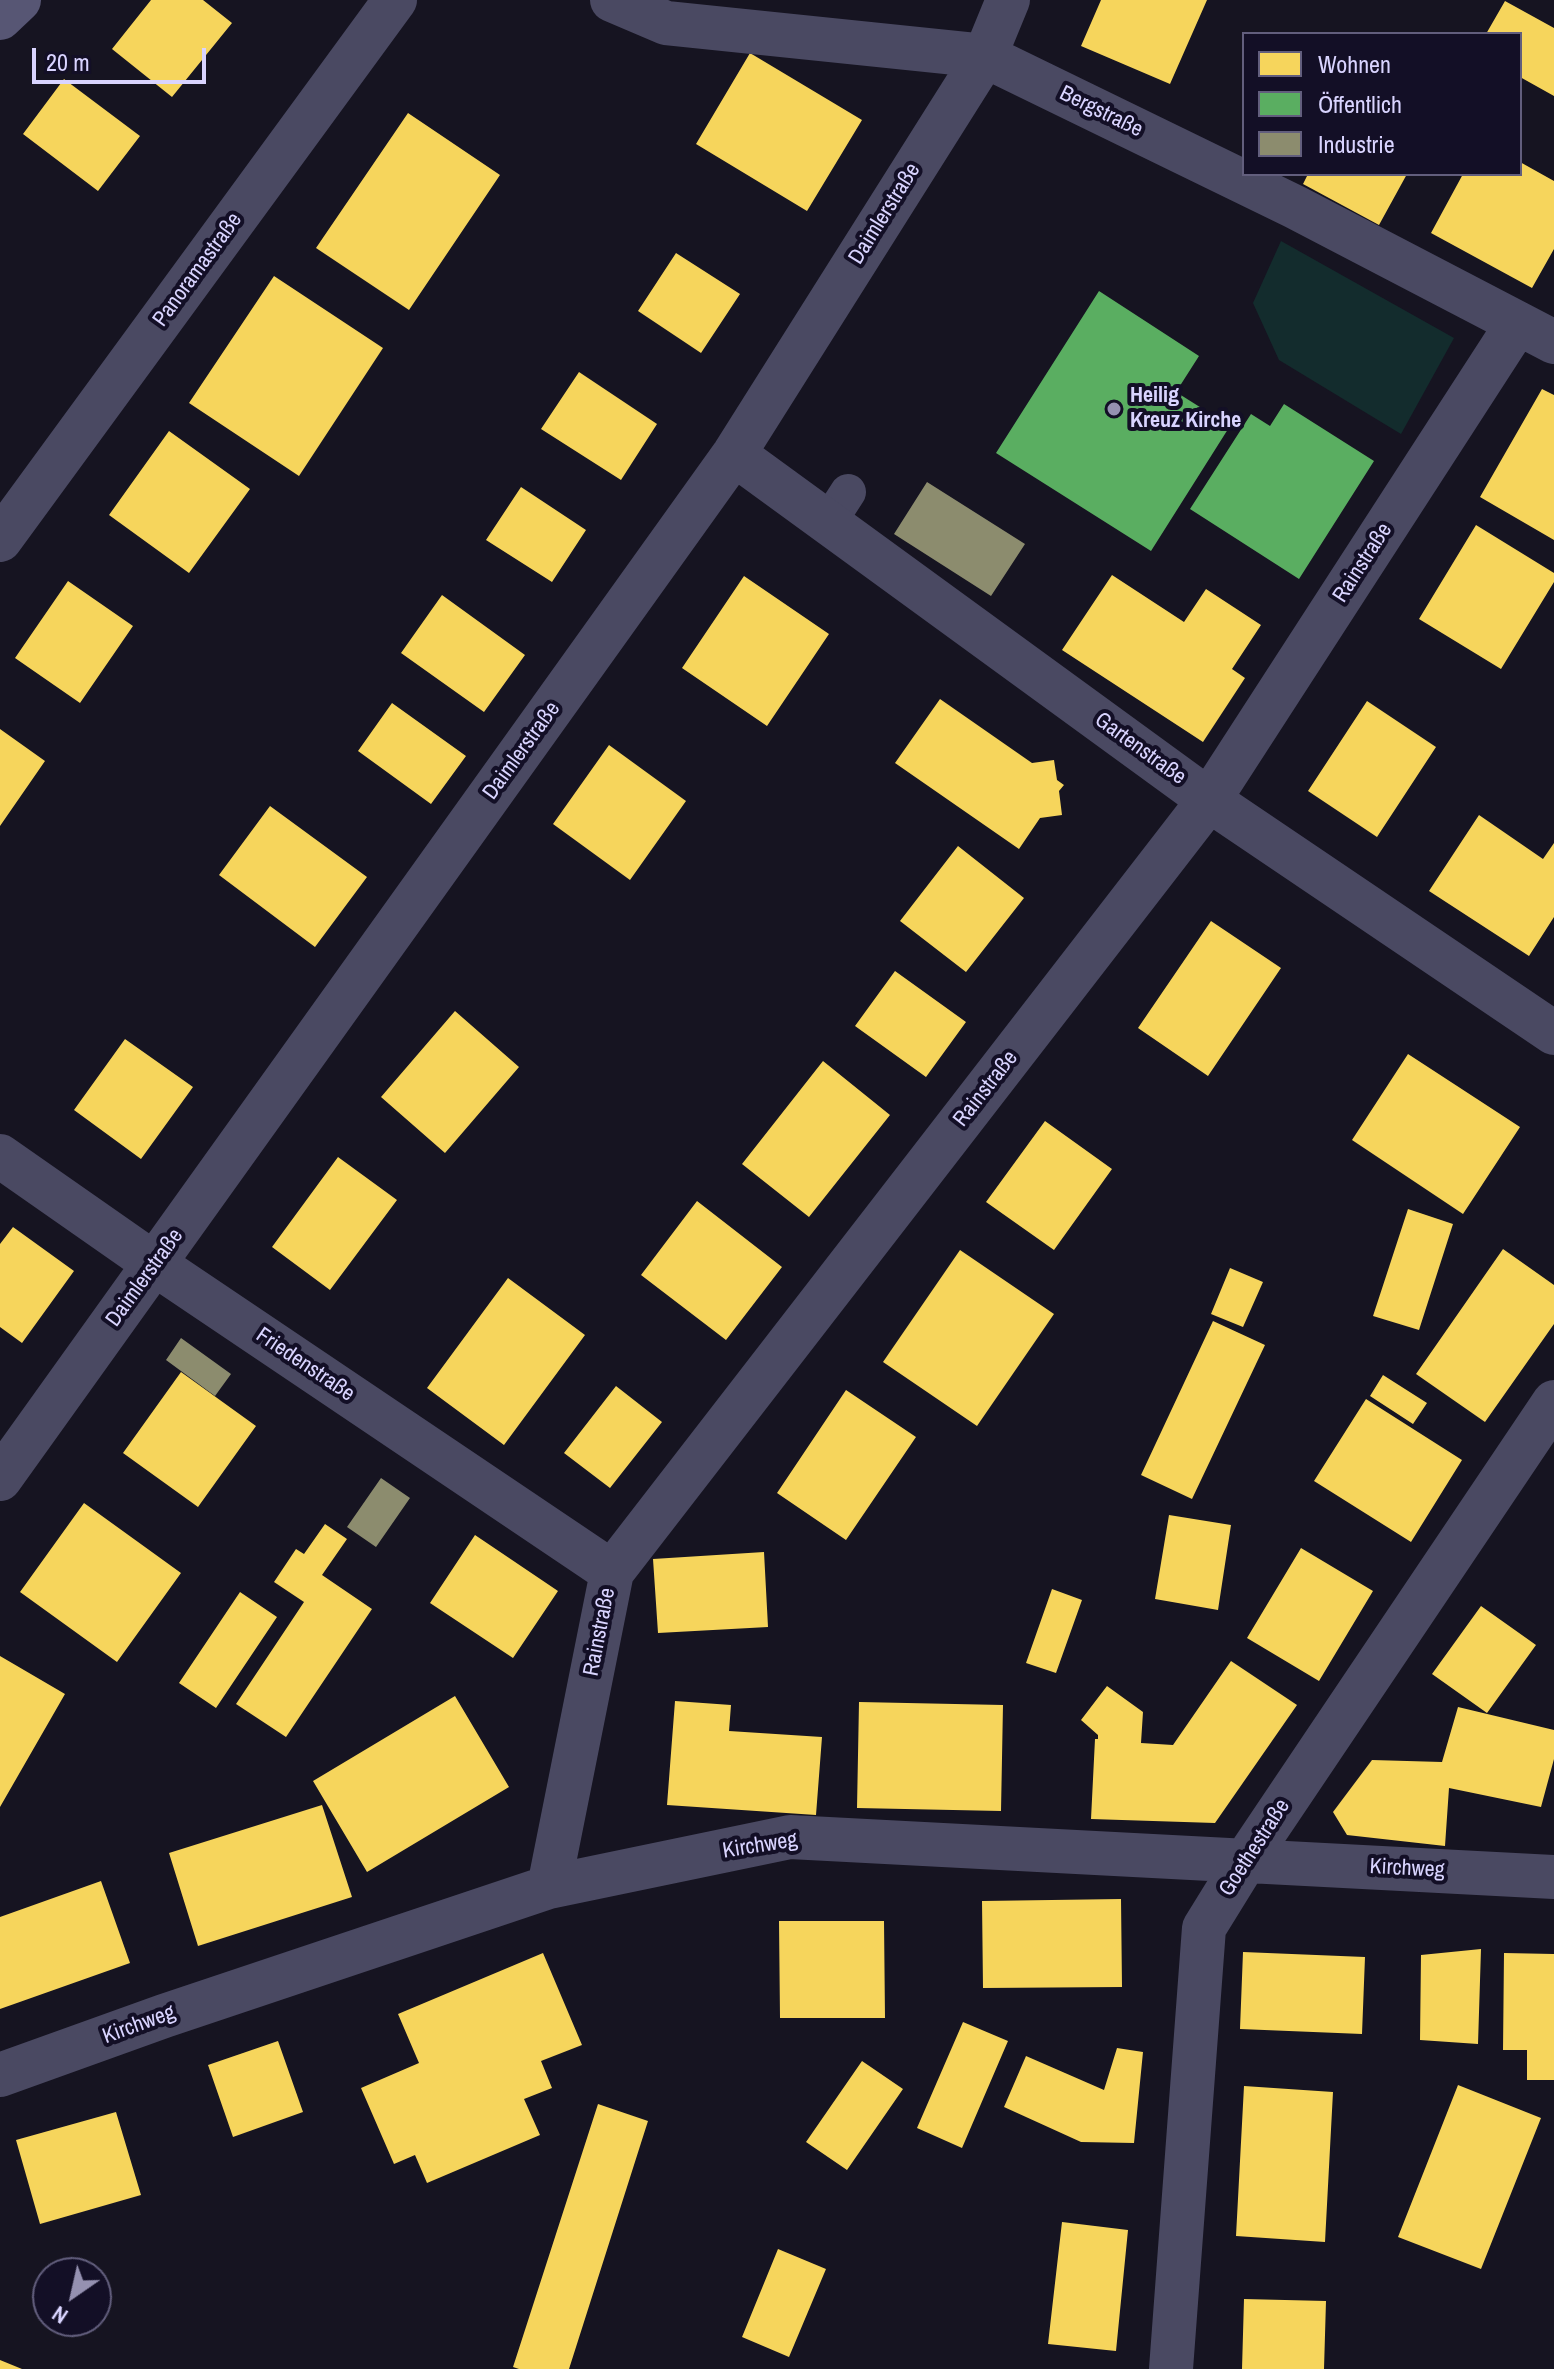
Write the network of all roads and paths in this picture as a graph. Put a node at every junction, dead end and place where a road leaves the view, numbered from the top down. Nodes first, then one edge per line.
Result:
1 (19, 0) edge
2 (395, 0) edge
3 (612, 0) edge
4 (1008, 0) edge
5 (0, 18) edge
6 (985, 56) junction
7 (1536, 333) edge
8 (734, 454) junction
9 (0, 540) edge
10 (1209, 800) junction
11 (1554, 1033) edge
12 (0, 1156) edge
13 (156, 1265) junction
14 (1554, 1402) edge
15 (0, 1479) edge
16 (612, 1572) junction
17 (1246, 1860) junction
18 (1554, 1877) edge
19 (549, 1887) junction
20 (0, 2075) edge
21 (1171, 2369) edge

1 - 5 main road
2 - 9 street, Panoramastraße
3 - 6 street, Bergstraße
4 - 6 street, Daimlerstraße
6 - 7 street, Bergstraße
6 - 8 street, Daimlerstraße
7 - 10 street, Rainstraße
8 - 10 street, Gartenstraße
8 - 13 street, Daimlerstraße
10 - 11 street, Gartenstraße
10 - 16 street, Rainstraße
12 - 13 street, Friedenstraße
13 - 15 street, Daimlerstraße
13 - 16 street, Friedenstraße
14 - 17 street, Goethestraße
16 - 19 street, Rainstraße
17 - 18 street, Kirchweg
17 - 19 street, Kirchweg
17 - 21 street, Goethestraße
19 - 20 street, Kirchweg

